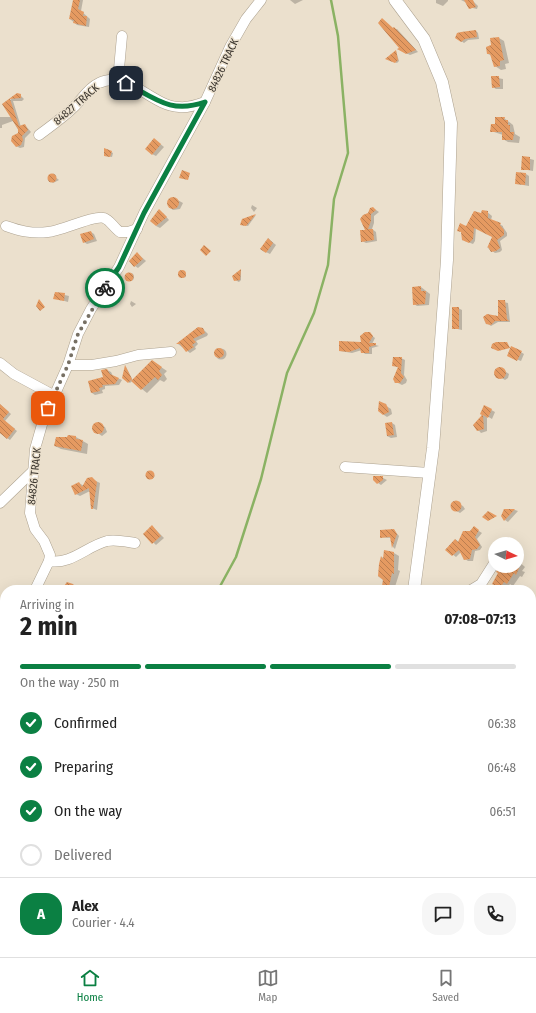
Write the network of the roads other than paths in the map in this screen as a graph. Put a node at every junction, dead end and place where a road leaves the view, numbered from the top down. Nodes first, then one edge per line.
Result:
1 (261, 0) edge
2 (395, 0) edge
3 (122, 36) dead end
4 (118, 80) junction
5 (205, 102) junction
6 (39, 135) dead end
7 (6, 226) dead end
8 (137, 229) junction
9 (171, 352) dead end
10 (0, 363) edge
11 (68, 365) junction
12 (53, 395) junction
13 (345, 467) dead end
14 (32, 472) junction
15 (429, 473) junction
16 (0, 503) edge
17 (135, 543) dead end
18 (49, 562) junction
19 (488, 573) edge
20 (38, 585) edge
21 (415, 585) edge
22 (479, 585) edge

1 - 5 street, 84826 TRACK
2 - 15 street
3 - 4 street
4 - 5 street
4 - 6 street, 84827 TRACK
5 - 8 street, 84826 TRACK
7 - 8 street
8 - 11 street, 84826 TRACK
9 - 11 street
10 - 12 street
11 - 12 street, 84826 TRACK
12 - 14 street, 84826 TRACK
13 - 15 street
14 - 16 street
14 - 18 street, 84826 TRACK
15 - 21 street
17 - 18 street
18 - 20 street
19 - 22 street

